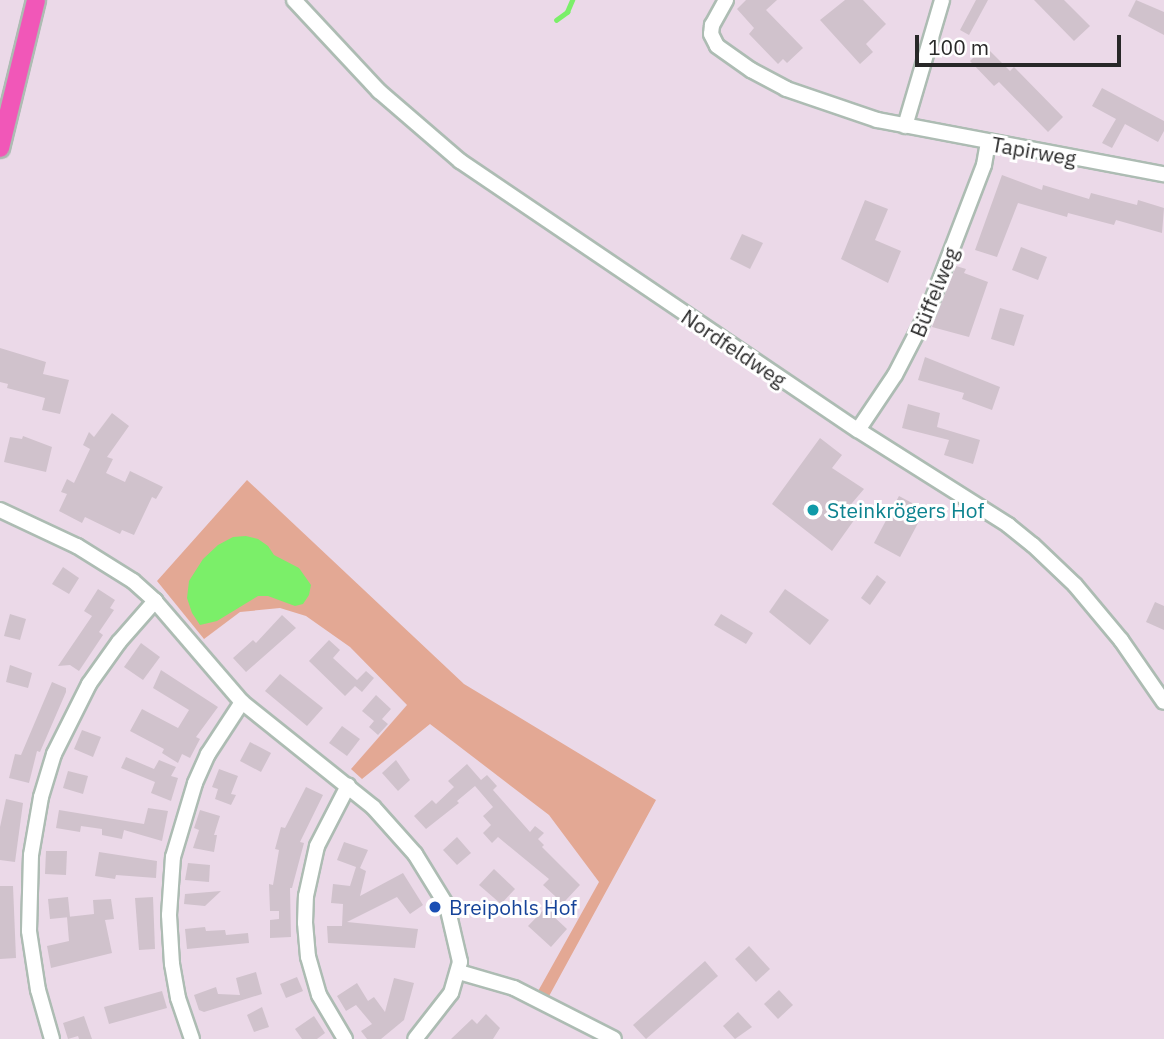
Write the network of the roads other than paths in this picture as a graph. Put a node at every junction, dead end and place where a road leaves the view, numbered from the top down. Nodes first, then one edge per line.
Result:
1 (36, 0) edge
2 (294, 0) edge
3 (726, 0) edge
4 (942, 0) edge
5 (905, 126) junction
6 (988, 143) junction
7 (0, 148) edge
8 (1164, 174) edge
9 (858, 430) junction
10 (0, 510) edge
11 (155, 601) junction
12 (242, 702) junction
13 (1164, 702) edge
14 (348, 786) junction
15 (459, 972) junction
16 (52, 1039) edge
17 (192, 1039) edge
18 (345, 1039) edge
19 (415, 1039) edge
20 (614, 1039) edge

1 - 7 main road
2 - 9 street, Nordfeldweg
3 - 5 street, Tapirweg
4 - 5 street
5 - 6 street, Tapirweg
6 - 8 street, Tapirweg
6 - 9 street, Büffelweg
9 - 13 street, Nordfeldweg
10 - 11 street
11 - 12 street
11 - 16 street
12 - 14 street
12 - 17 street
14 - 15 street
14 - 18 street
15 - 19 street
15 - 20 street

